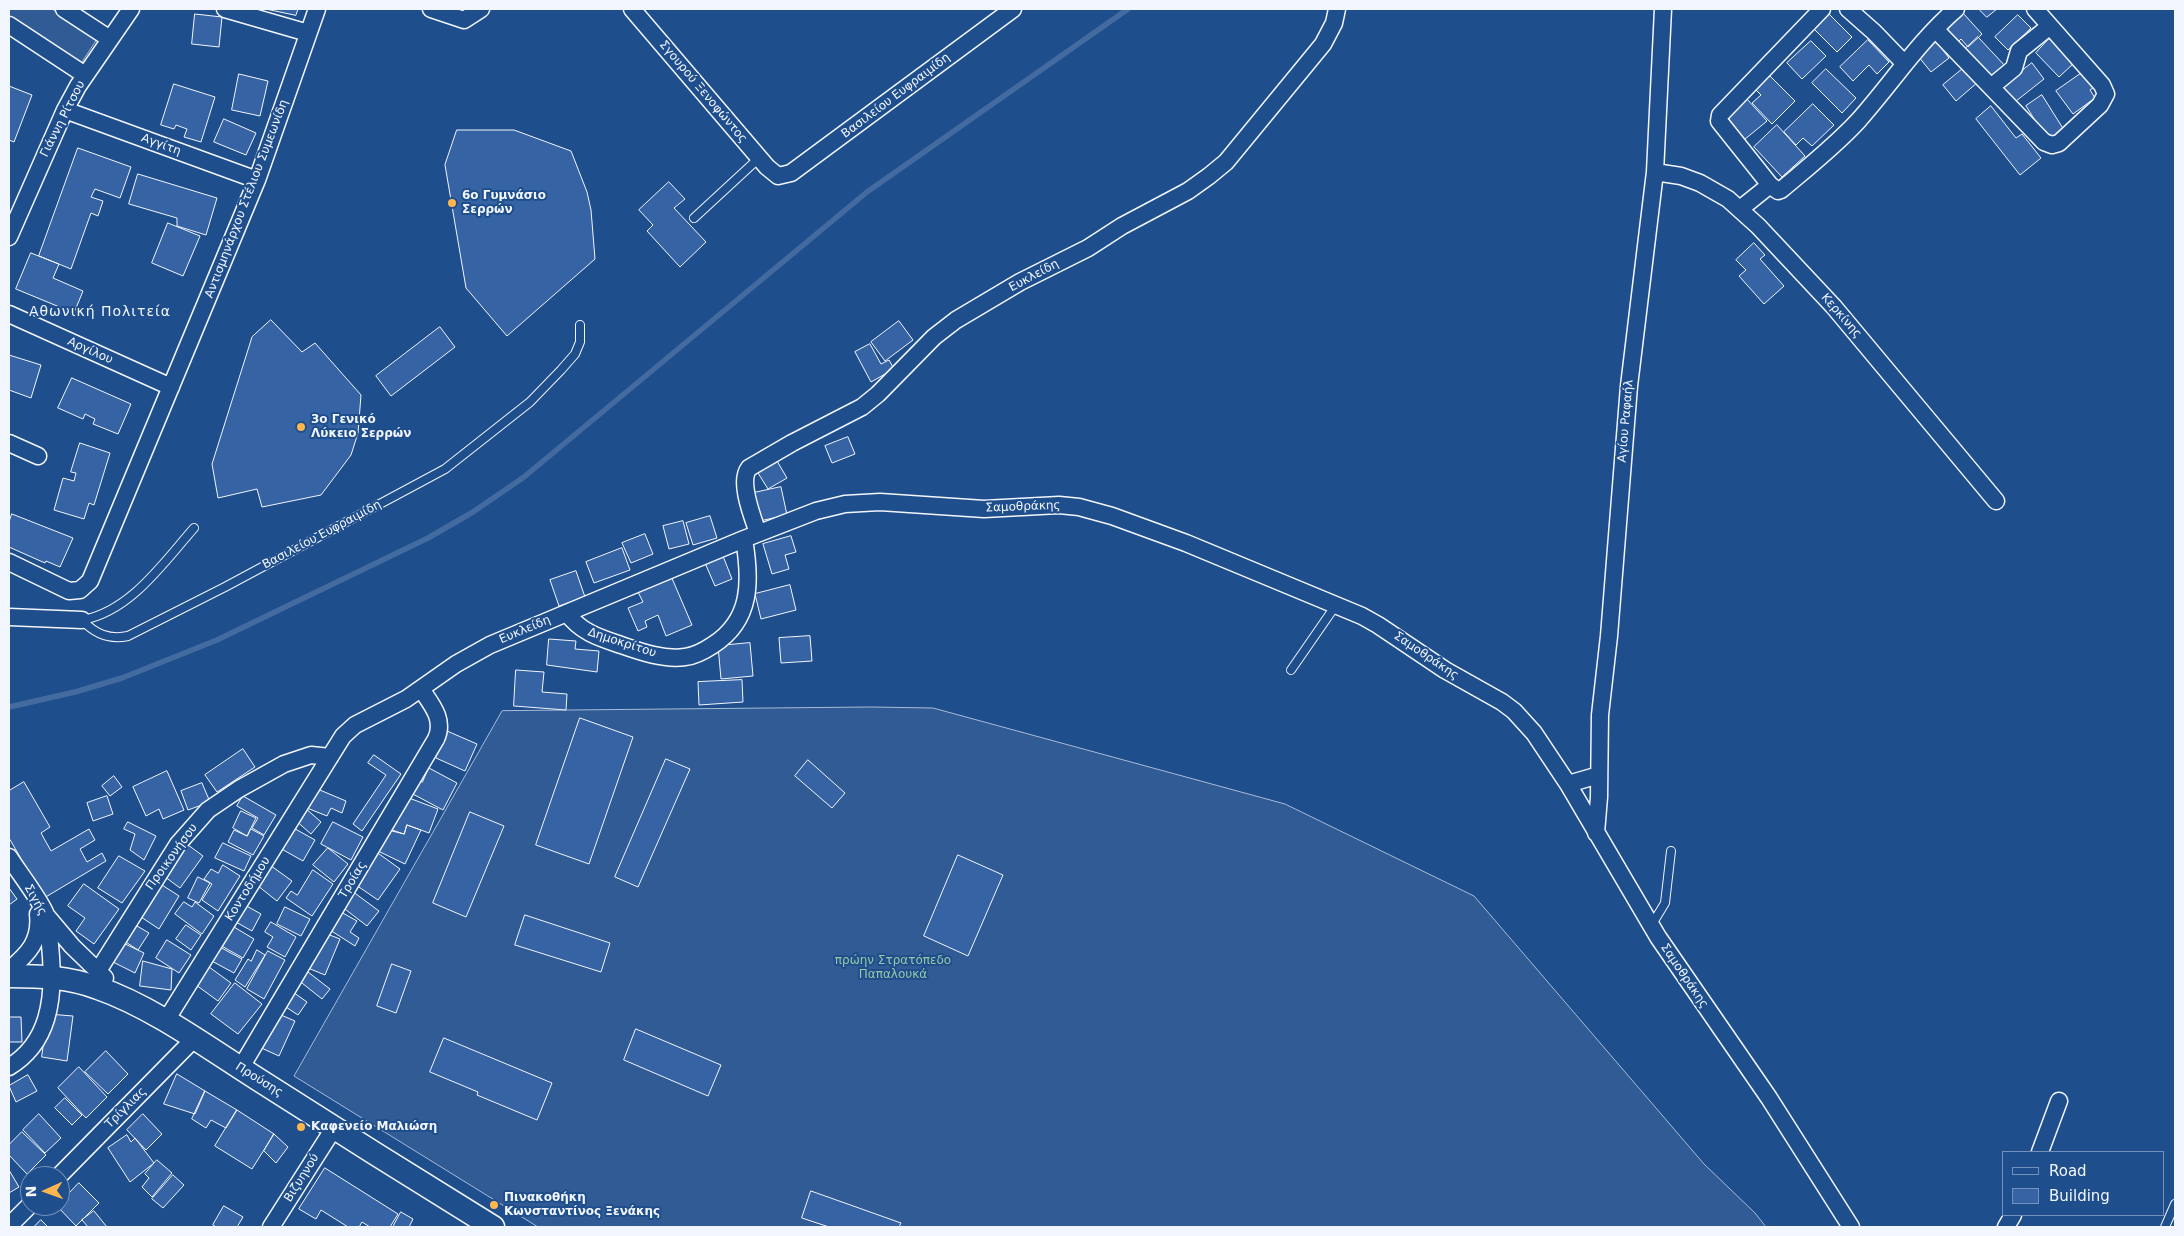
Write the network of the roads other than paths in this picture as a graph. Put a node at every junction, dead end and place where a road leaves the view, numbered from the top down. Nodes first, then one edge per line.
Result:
1 (64, 9) edge
2 (131, 9) edge
3 (225, 9) edge
4 (317, 9) edge
5 (431, 9) edge
6 (481, 9) edge
7 (632, 9) edge
8 (1013, 9) edge
9 (1337, 9) edge
10 (1663, 9) edge
11 (1822, 9) edge
12 (1848, 9) edge
13 (1956, 9) edge
14 (2035, 9) edge
15 (9, 25) edge
16 (2050, 26) junction
17 (1935, 29) junction
18 (308, 33) junction
19 (110, 39) junction
20 (1904, 64) junction
21 (85, 76) junction
22 (1991, 87) junction
23 (65, 110) junction
24 (759, 158) junction
25 (1655, 172) junction
26 (776, 174) joint
27 (256, 180) junction
28 (1770, 185) junction
29 (1740, 209) junction
30 (694, 218) dead end
31 (9, 237) edge
32 (9, 314) edge
33 (580, 325) dead end
34 (171, 387) junction
35 (9, 443) edge
36 (38, 456) dead end
37 (1996, 501) dead end
38 (194, 528) dead end
39 (751, 536) junction
40 (9, 562) edge
41 (1336, 605) junction
42 (567, 612) junction
43 (9, 617) edge
44 (82, 620) junction
45 (1291, 670) dead end
46 (422, 689) junction
47 (330, 757) junction
48 (1599, 775) junction
49 (1568, 784) junction
50 (1596, 833) junction
51 (1671, 851) dead end
52 (9, 857) edge
53 (32, 893) junction
54 (45, 914) junction
55 (1651, 926) junction
56 (9, 970) edge
57 (98, 971) junction
58 (9, 976) edge
59 (53, 977) junction
60 (130, 1002) junction
61 (165, 1022) junction
62 (194, 1039) junction
63 (9, 1067) edge
64 (240, 1068) junction
65 (2059, 1101) dead end
66 (334, 1128) junction
67 (2040, 1151) edge
68 (68, 1166) edge
69 (2175, 1204) edge
70 (20, 1215) edge
71 (2012, 1216) edge
72 (9, 1226) edge
73 (271, 1227) edge
74 (493, 1227) edge
75 (1851, 1227) edge
76 (2006, 1227) edge
77 (2165, 1227) edge

1 - 19 street
2 - 19 street, Γιάννη Ρίτσου
3 - 18 street
4 - 18 street, Αντισμηνάρχου Στέλιου Συμεωνίδη
5 - 6 street
7 - 24 street, Σγουρού Ξενοφώντος
8 - 26 street, Βασιλείου Ευφραιμίδη
9 - 39 street, Ευκλείδη
10 - 25 street, Αγίου Ραφαήλ
11 - 28 street
12 - 20 street
13 - 17 street
14 - 16 street
15 - 21 street
16 - 22 street
16 - 22 street
17 - 20 street
17 - 22 street
18 - 27 street, Αντισμηνάρχου Στέλιου Συμεωνίδη
19 - 21 street, Γιάννη Ρίτσου
20 - 28 street
21 - 23 street, Γιάννη Ρίτσου
23 - 27 street, Αγγίτη
23 - 31 street, Γιάννη Ρίτσου
24 - 26 street, Σγουρού Ξενοφώντος
24 - 30 lane
25 - 29 street, Κερκίνης
25 - 48 street, Αγίου Ραφαήλ
27 - 34 street, Αντισμηνάρχου Στέλιου Συμεωνίδη
28 - 29 street
29 - 37 street, Κερκίνης
32 - 34 street, Αργίλου
33 - 44 lane, Βασιλείου Ευφραιμίδη
34 - 40 street, Αντισμηνάρχου Στέλιου Συμεωνίδη
35 - 36 street
38 - 44 lane
39 - 41 street, Σαμοθράκης
39 - 42 street, Ευκλείδη
39 - 42 street, Δημοκρίτου
41 - 45 lane
41 - 49 street, Σαμοθράκης
42 - 46 street, Ευκλείδη
43 - 44 street
46 - 47 street, Ευκλείδη
46 - 64 street, Τροίας
47 - 57 street, Προικονήσου
47 - 61 street, Κοντοδήμου
48 - 49 street
48 - 50 street, Αγίου Ραφαήλ
49 - 50 street, Σαμοθράκης
50 - 55 street, Σαμοθράκης
51 - 55 lane
52 - 53 street, Σιγής
53 - 54 street, Σιγής
53 - 56 street
54 - 57 street
54 - 59 street, Σιγής
55 - 75 street, Σαμοθράκης
57 - 60 street
58 - 59 main road, Προύσης
59 - 60 main road, Προύσης
59 - 63 street, Σιγής
60 - 61 main road, Προύσης
61 - 62 main road, Προύσης
62 - 64 main road, Προύσης
62 - 68 street, Τρίγλιας
64 - 66 main road, Προύσης
65 - 67 street
66 - 73 street, Βιζυηνού
66 - 74 main road, Προύσης
69 - 77 lane
70 - 72 street
71 - 76 street

